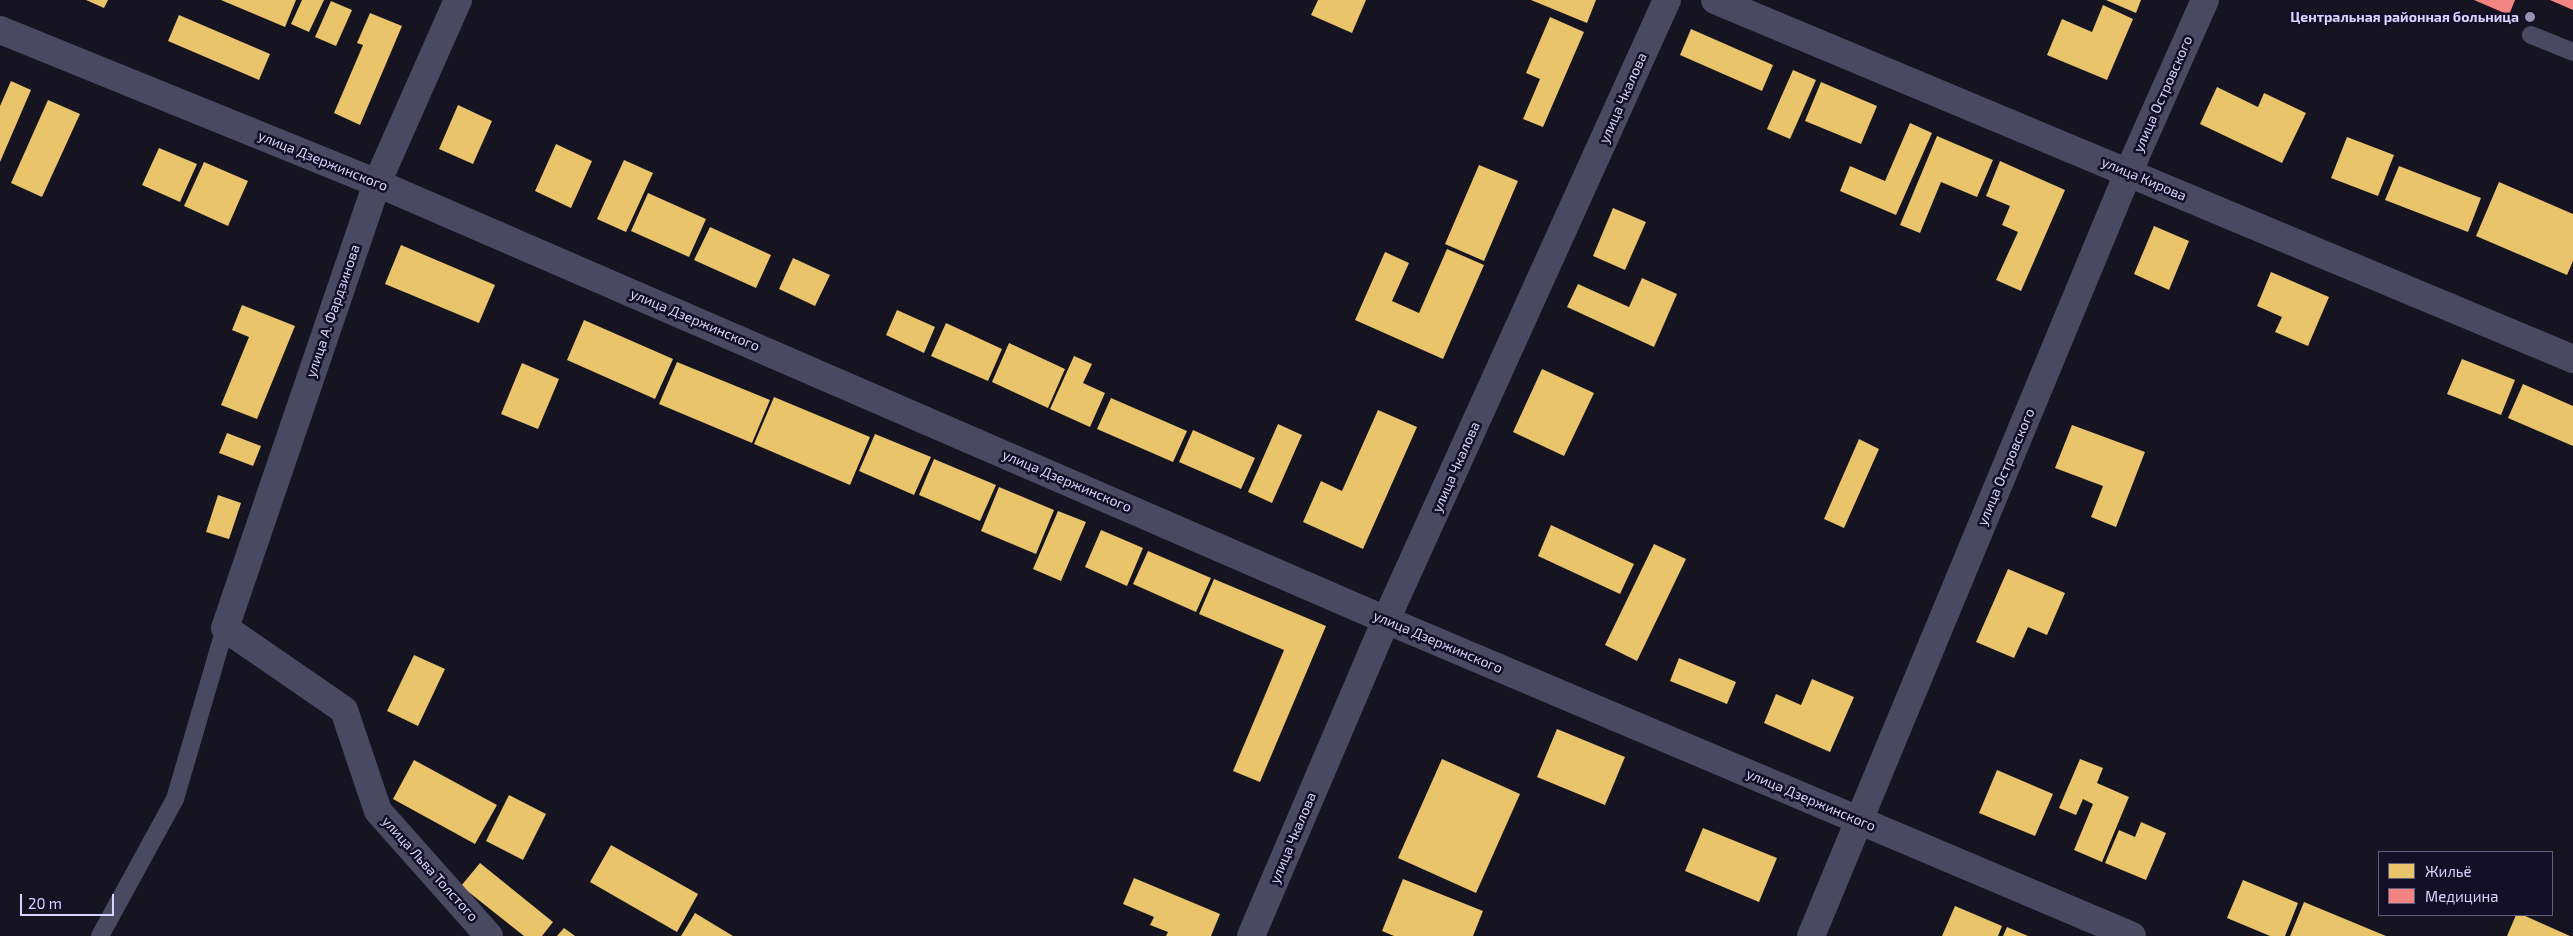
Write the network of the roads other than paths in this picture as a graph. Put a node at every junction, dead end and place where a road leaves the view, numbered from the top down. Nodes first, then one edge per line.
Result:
1 (458, 0) edge
2 (1667, 0) edge
3 (1715, 0) edge
4 (2205, 0) edge
5 (0, 30) edge
6 (2531, 35) dead end
7 (2573, 52) edge
8 (2128, 172) junction
9 (377, 182) junction
10 (2573, 359) edge
11 (1386, 620) junction
12 (225, 628) junction
13 (1859, 820) junction
14 (100, 936) edge
15 (489, 936) edge
16 (1252, 936) edge
17 (1811, 936) edge
18 (2132, 936) edge

1 - 9 street, улица А. Фардзинова
2 - 11 street, улица Чкалова
3 - 8 street, улица Кирова
4 - 8 street, улица Островского
5 - 9 street, улица Дзержинского
6 - 7 lane
8 - 10 street, улица Кирова
8 - 13 street, улица Островского
9 - 11 street, улица Дзержинского
9 - 12 street, улица А. Фардзинова
11 - 13 street, улица Дзержинского
11 - 16 street, улица Чкалова
12 - 14 lane
12 - 15 street, улица Льва Толстого
13 - 17 street, улица Островского
13 - 18 street, улица Дзержинского

